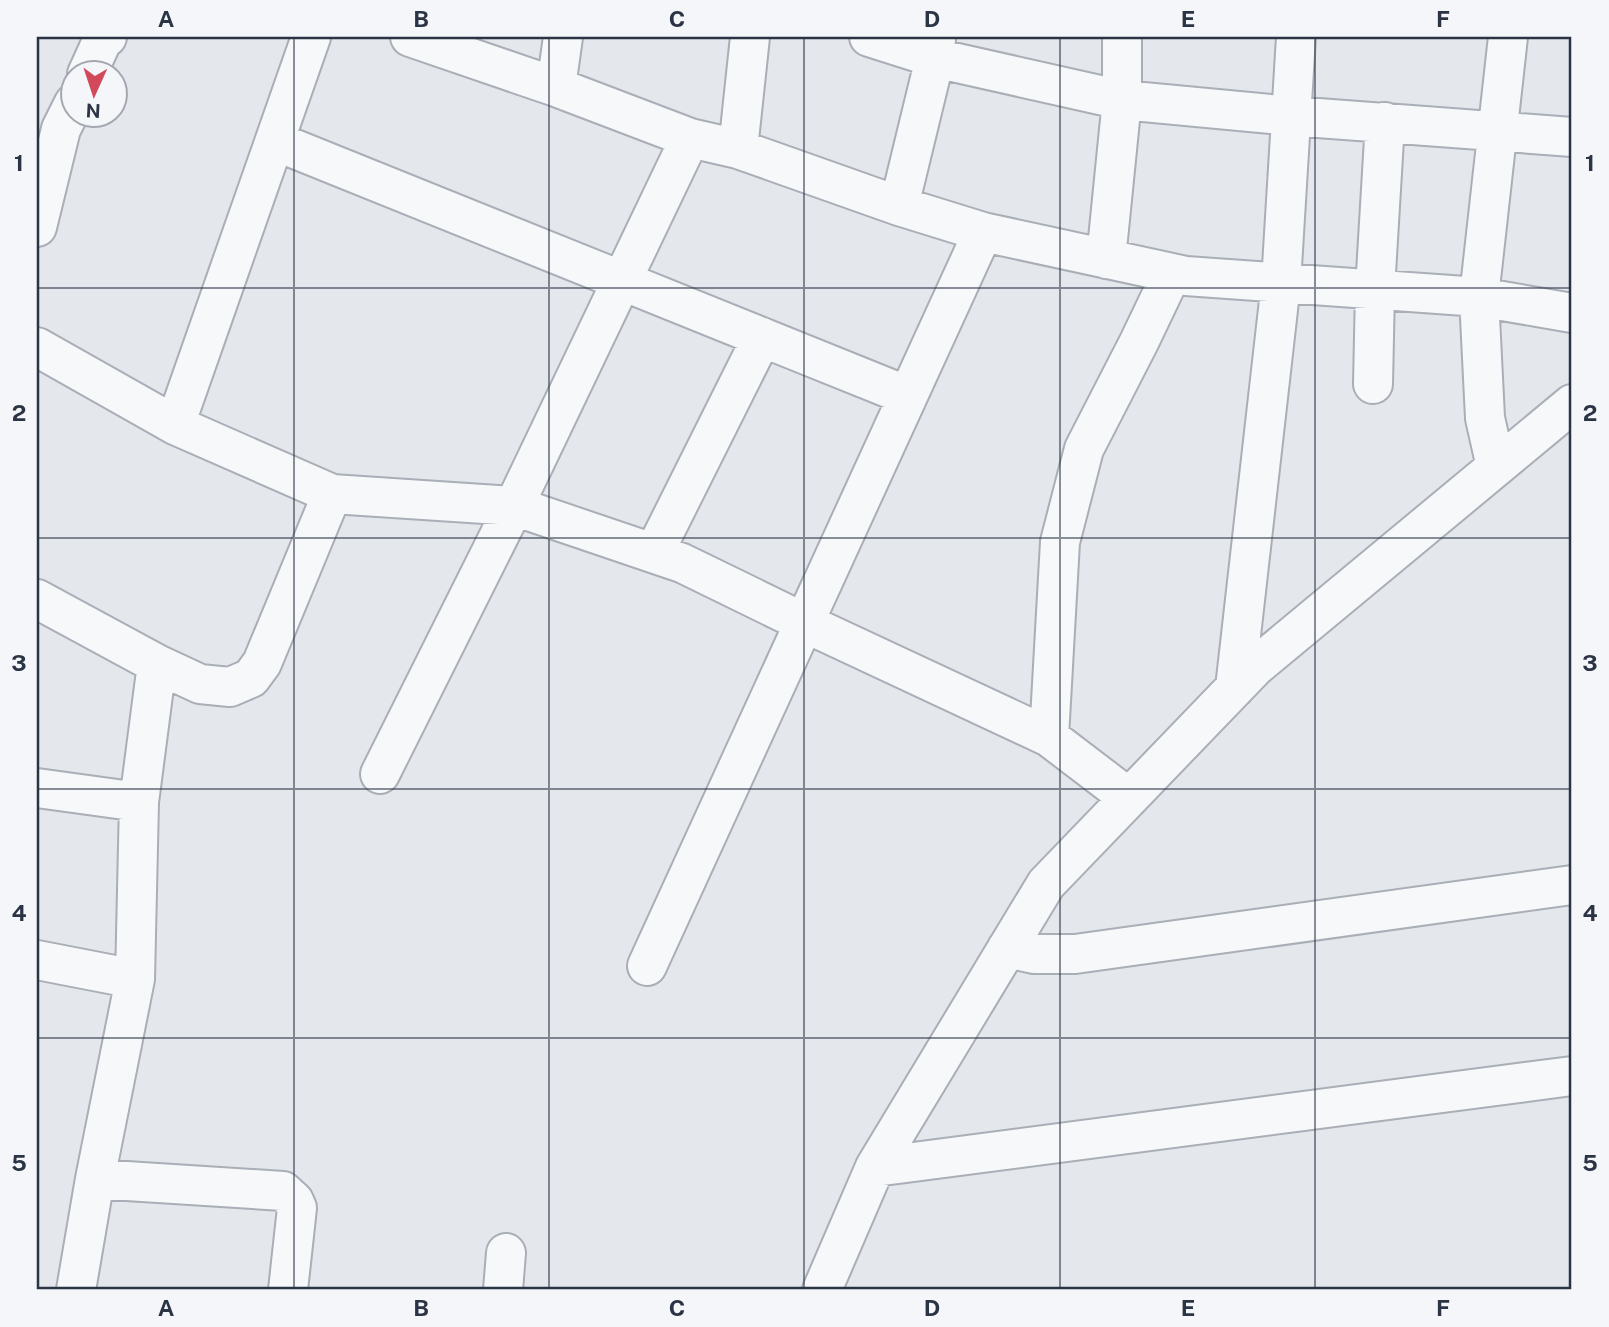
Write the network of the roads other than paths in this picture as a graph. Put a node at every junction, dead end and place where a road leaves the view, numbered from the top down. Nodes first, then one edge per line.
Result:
1 (311, 37) edge
2 (410, 37) edge
3 (563, 37) edge
4 (750, 37) edge
5 (869, 37) edge
6 (1122, 37) edge
7 (1296, 37) edge
8 (1508, 37) edge
9 (935, 47) edge
10 (556, 87) junction
11 (1122, 100) junction
12 (1291, 116) junction
13 (57, 119) edge
14 (1385, 122) junction
15 (1498, 130) junction
16 (1572, 137) edge
17 (690, 138) junction
18 (275, 141) junction
19 (738, 149) junction
20 (899, 206) junction
21 (37, 227) edge
22 (983, 232) junction
23 (1106, 259) junction
24 (1172, 273) junction
25 (623, 280) junction
26 (1281, 282) junction
27 (1375, 290) junction
28 (1479, 297) junction
29 (1572, 313) edge
30 (762, 337) junction
31 (37, 347) edge
32 (1373, 384) dead end
33 (908, 396) junction
34 (1572, 404) edge
35 (175, 425) junction
36 (1496, 467) junction
37 (332, 494) junction
38 (514, 506) junction
39 (654, 553) junction
40 (37, 598) edge
41 (805, 623) junction
42 (157, 664) junction
43 (1235, 688) junction
44 (1049, 737) junction
45 (380, 774) dead end
46 (37, 788) edge
47 (1129, 798) junction
48 (139, 802) junction
49 (1572, 885) edge
50 (1007, 948) junction
51 (37, 960) edge
52 (647, 966) dead end
53 (135, 979) junction
54 (1572, 1076) edge
55 (875, 1167) junction
56 (95, 1179) junction
57 (506, 1253) dead end
58 (76, 1290) edge
59 (288, 1290) edge
60 (503, 1290) edge
61 (822, 1290) edge

1 - 18 street
2 - 10 street
3 - 10 street
4 - 19 street
5 - 9 street
6 - 11 street
7 - 12 street
8 - 15 street
9 - 11 street
9 - 20 street
10 - 17 street
11 - 12 street
11 - 23 street
12 - 14 street
12 - 26 street
13 - 21 street
14 - 15 street
14 - 27 street
15 - 16 street
15 - 28 street
17 - 19 street
17 - 25 street
18 - 25 street
18 - 35 street
19 - 20 street
20 - 22 street
22 - 23 street
22 - 33 street
23 - 24 street
24 - 26 street
24 - 44 street
25 - 30 street
25 - 38 street
26 - 27 street
26 - 43 street
27 - 28 street
27 - 32 street
28 - 29 street
28 - 36 street
30 - 33 street
30 - 39 street
31 - 35 street
33 - 41 street
34 - 36 street
35 - 37 street
36 - 43 street
37 - 38 street
37 - 42 street
38 - 39 street
38 - 45 street
39 - 41 street
40 - 42 street
41 - 44 street
41 - 52 street
42 - 48 street
43 - 47 street
44 - 47 street
46 - 48 street
47 - 50 street
48 - 53 street
49 - 50 street
50 - 55 street
51 - 53 street
53 - 56 street
54 - 55 street
55 - 61 street
56 - 58 street
56 - 59 street
57 - 60 street

